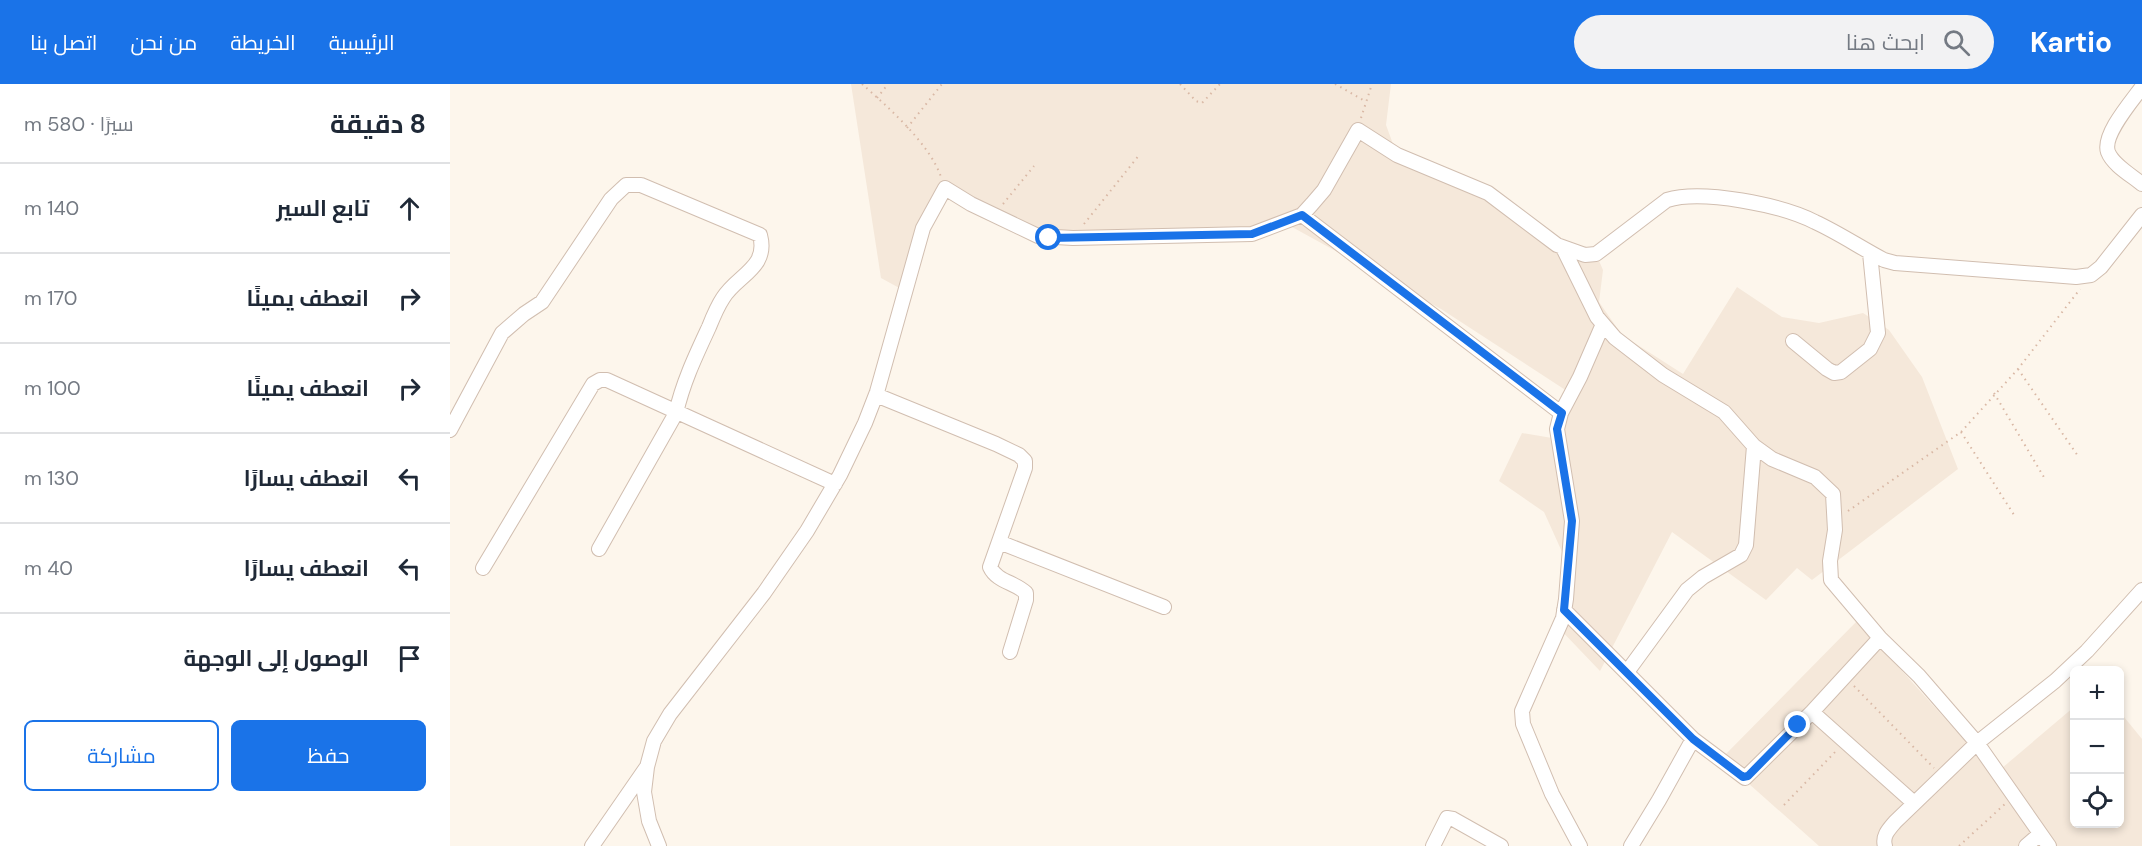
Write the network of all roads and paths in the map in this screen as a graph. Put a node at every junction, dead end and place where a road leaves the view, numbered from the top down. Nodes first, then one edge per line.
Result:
1 (862, 84) edge
2 (888, 84) edge
3 (942, 84) edge
4 (1180, 84) edge
5 (1220, 84) edge
6 (1335, 84) edge
7 (1372, 84) edge
8 (2142, 87) edge
9 (877, 98) junction
10 (1365, 101) junction
11 (907, 128) junction
12 (1358, 130) junction
13 (1140, 154) dead end
14 (1034, 166) dead end
15 (2142, 184) edge
16 (945, 188) junction
17 (993, 215) junction
18 (1302, 215) junction
19 (2142, 215) edge
20 (1073, 238) junction
21 (1563, 248) junction
22 (1870, 253) junction
23 (2091, 275) junction
24 (1603, 324) junction
25 (1793, 341) dead end
26 (2018, 369) junction
27 (1994, 393) junction
28 (876, 395) junction
29 (676, 413) junction
30 (1562, 413) junction
31 (450, 430) edge
32 (1960, 432) junction
33 (1754, 446) junction
34 (2078, 456) dead end
35 (2045, 479) dead end
36 (835, 484) junction
37 (2016, 518) dead end
38 (1836, 519) junction
39 (999, 542) junction
40 (599, 549) dead end
41 (483, 568) dead end
42 (2142, 590) edge
43 (1164, 607) dead end
44 (1564, 610) junction
45 (1880, 638) junction
46 (1010, 652) dead end
47 (1627, 672) junction
48 (1845, 676) junction
49 (1812, 712) junction
50 (1693, 739) junction
51 (1846, 742) junction
52 (1977, 743) junction
53 (647, 766) junction
54 (1942, 776) junction
55 (2014, 796) junction
56 (1914, 803) junction
57 (1784, 805) dead end
58 (2040, 834) junction
59 (592, 846) edge
60 (659, 846) edge
61 (1433, 846) edge
62 (1501, 846) edge
63 (1580, 846) edge
64 (1630, 846) edge
65 (1885, 846) edge
66 (1959, 846) edge
67 (2026, 846) edge
68 (2049, 846) edge

1 - 9 path
2 - 9 path
3 - 11 path
4 - 5 path
6 - 10 path
7 - 10 path
8 - 15 street
9 - 11 path
10 - 12 path
11 - 16 path
12 - 18 street
12 - 21 street
13 - 20 path
14 - 17 path
16 - 17 street
16 - 28 street
17 - 20 street
18 - 20 street
18 - 30 street
19 - 23 street
21 - 22 street
21 - 24 street
22 - 23 street
22 - 25 street
23 - 26 path
24 - 30 street
24 - 33 street
26 - 27 path
26 - 34 path
27 - 32 path
27 - 35 path
28 - 36 street
28 - 39 street
29 - 31 street
29 - 36 street
29 - 40 street
29 - 41 street
30 - 44 street
32 - 37 path
32 - 38 path
33 - 38 street
33 - 47 street
36 - 53 street
38 - 45 street
39 - 43 street
39 - 46 street
42 - 52 street
44 - 47 street
44 - 63 street
45 - 48 street
45 - 52 street
47 - 50 street
48 - 49 street
48 - 54 path
49 - 50 street
49 - 51 street
50 - 64 street
51 - 56 street
51 - 57 path
52 - 54 street
52 - 55 street
53 - 59 street
53 - 60 street
54 - 56 street
55 - 58 street
55 - 66 path
56 - 65 street
58 - 67 street
58 - 68 street
61 - 62 street

